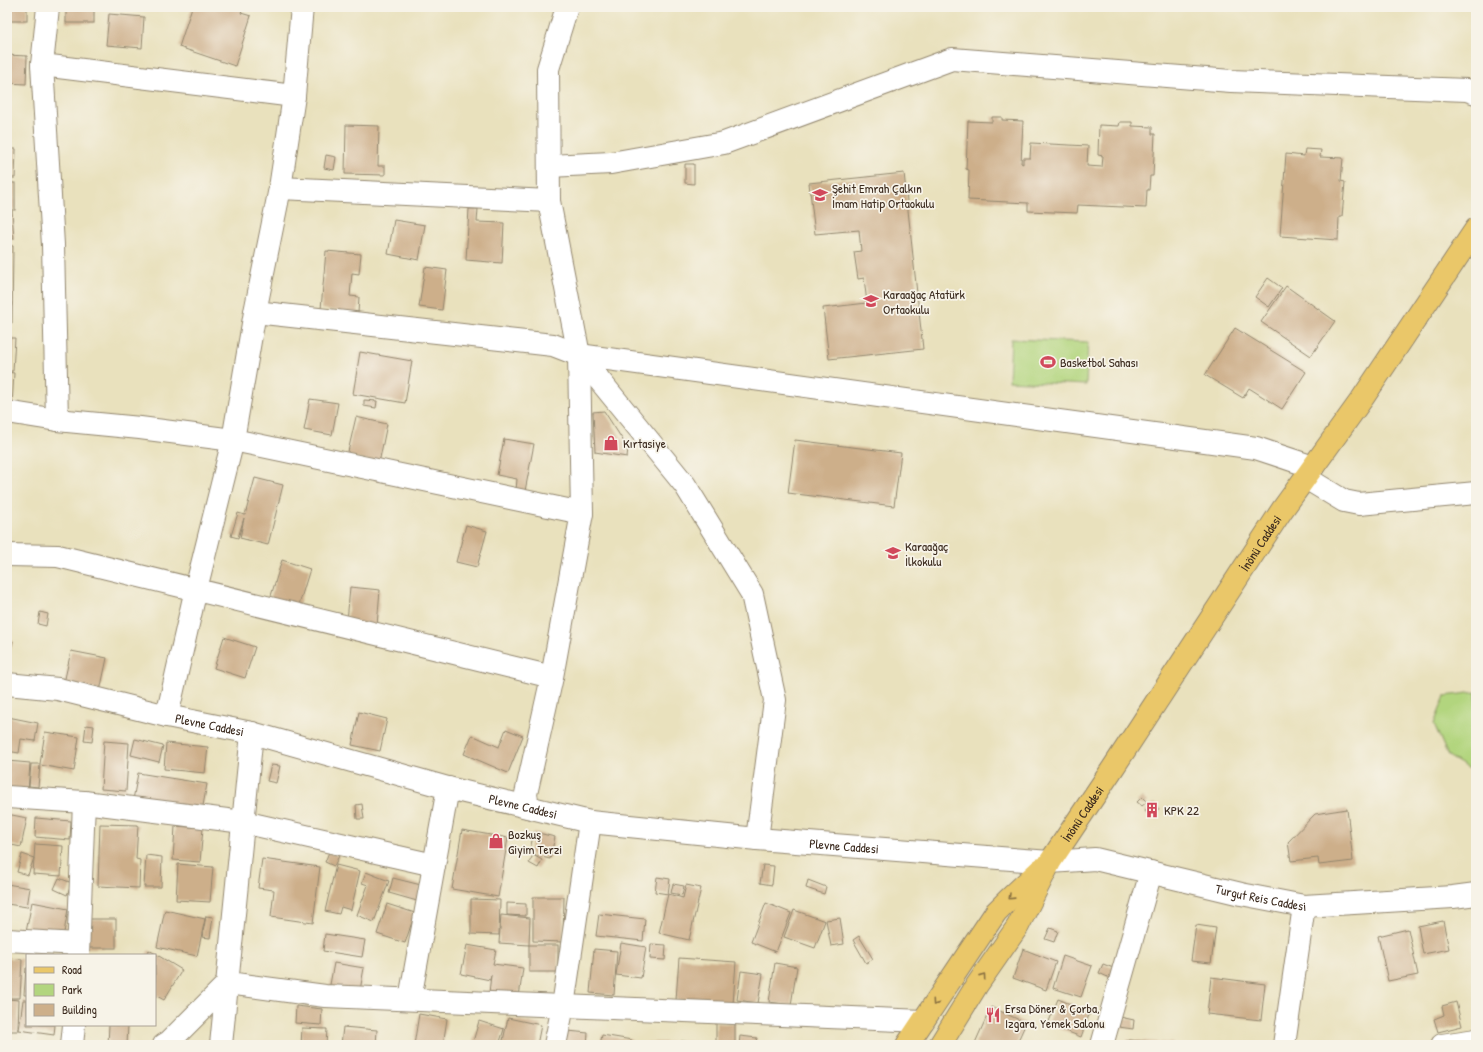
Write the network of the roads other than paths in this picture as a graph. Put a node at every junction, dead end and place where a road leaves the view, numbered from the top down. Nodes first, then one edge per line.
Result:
1 (48, 7) edge
2 (302, 7) edge
3 (567, 7) edge
4 (42, 65) junction
5 (1476, 93) edge
6 (294, 96) junction
7 (549, 166) junction
8 (280, 188) junction
9 (549, 201) junction
10 (1476, 229) edge
11 (255, 312) junction
12 (579, 354) junction
13 (7, 412) edge
14 (57, 420) junction
15 (233, 440) junction
16 (1310, 473) junction
17 (1476, 493) edge
18 (582, 512) junction
19 (7, 555) edge
20 (196, 589) junction
21 (552, 676) junction
22 (7, 684) edge
23 (167, 716) junction
24 (252, 733) junction
25 (448, 788) junction
26 (7, 797) edge
27 (84, 802) junction
28 (528, 807) junction
29 (243, 822) junction
30 (590, 822) junction
31 (756, 839) junction
32 (1050, 862) junction
33 (434, 865) junction
34 (1151, 872) junction
35 (1476, 894) edge
36 (1304, 906) junction
37 (7, 940) edge
38 (78, 950) edge
39 (228, 983) junction
40 (410, 999) junction
41 (563, 1006) junction
42 (923, 1021) junction
43 (74, 1026) edge
44 (1476, 1040) edge
45 (72, 1045) edge
46 (164, 1045) edge
47 (221, 1045) edge
48 (555, 1045) edge
49 (907, 1045) edge
50 (940, 1045) edge
51 (1102, 1045) edge
52 (1284, 1045) edge
53 (1442, 1045) edge

1 - 4 street
2 - 6 street
3 - 7 street
4 - 6 street
4 - 14 street
5 - 7 street
6 - 8 street
7 - 9 street
8 - 9 street
8 - 11 street
9 - 12 street
10 - 16 main road, İnönü Caddesi
11 - 12 street
11 - 15 street
12 - 16 street
12 - 18 street
12 - 31 street
13 - 14 street
14 - 15 street
15 - 18 street
15 - 20 street
16 - 17 street
16 - 32 main road, İnönü Caddesi
18 - 21 street
19 - 20 street
20 - 21 street
20 - 23 street
21 - 28 street
22 - 23 street, Plevne Caddesi
23 - 24 street, Plevne Caddesi
24 - 25 street, Plevne Caddesi
24 - 29 street
25 - 28 street, Plevne Caddesi
25 - 33 street
26 - 27 street
27 - 29 street
27 - 38 street
28 - 30 street, Plevne Caddesi
29 - 33 street
29 - 39 street
30 - 31 street, Plevne Caddesi
30 - 41 street
31 - 32 street, Plevne Caddesi
32 - 34 street, Turgut Reis Caddesi
32 -> 42 main road, İnönü Caddesi
50 -> 32 main road, İnönü Caddesi
33 - 40 street
34 - 36 street, Turgut Reis Caddesi
34 - 51 street
35 - 36 street, Turgut Reis Caddesi
36 - 52 street
37 - 38 street
39 - 40 street
39 - 46 street
39 - 47 street
40 - 41 street
41 - 42 street
41 - 48 street
42 - 49 main road, İnönü Caddesi
43 - 45 street
44 - 53 street

